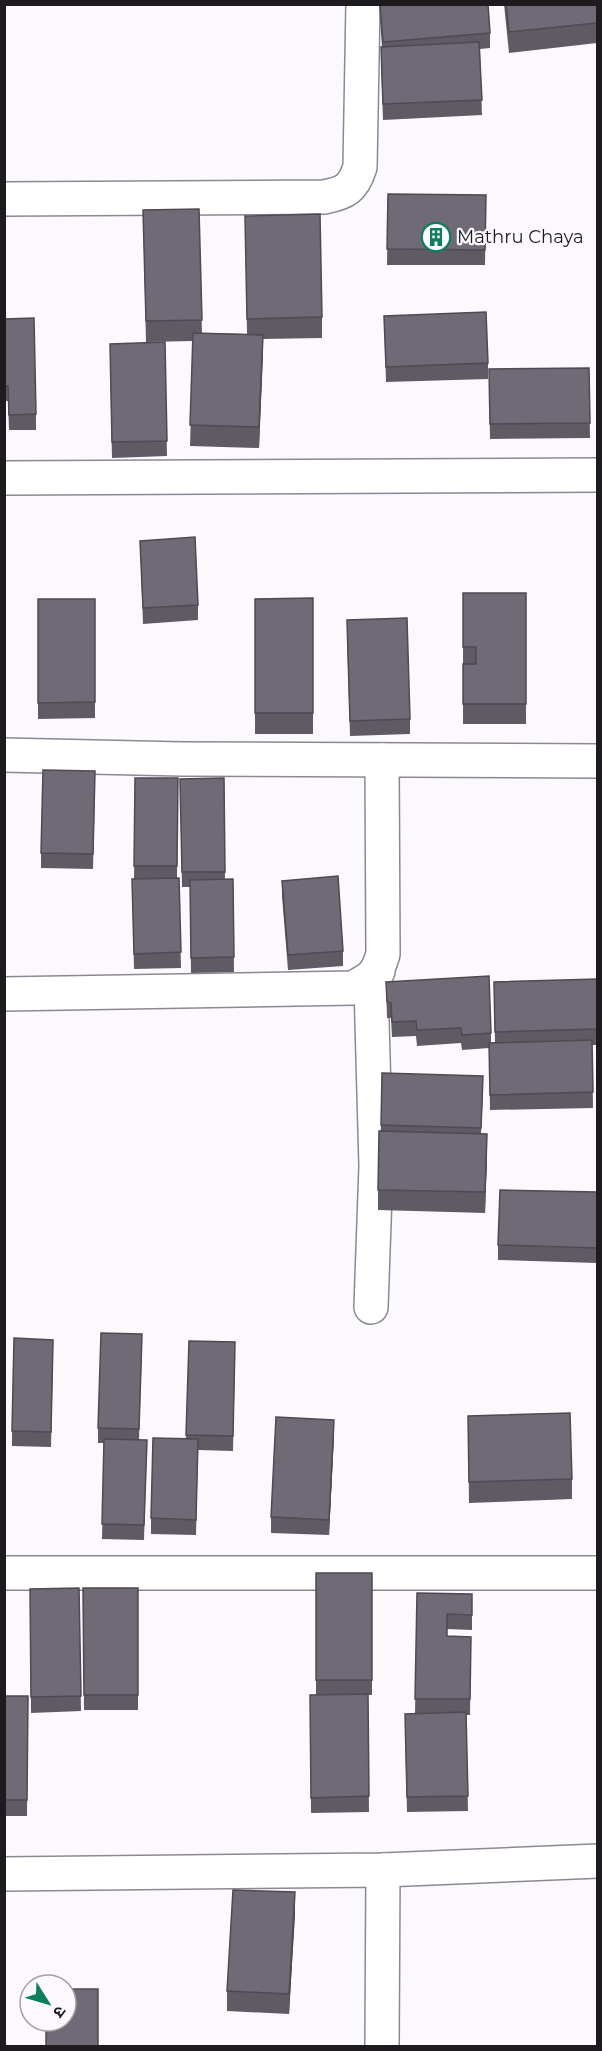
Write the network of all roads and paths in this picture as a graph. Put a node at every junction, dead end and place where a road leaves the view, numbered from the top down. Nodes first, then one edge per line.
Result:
1 (363, 4) edge
2 (4, 199) edge
3 (597, 475) edge
4 (4, 478) edge
5 (4, 755) edge
6 (382, 760) junction
7 (597, 761) edge
8 (378, 971) junction
9 (4, 994) edge
10 (370, 1307) dead end
11 (4, 1573) edge
12 (597, 1573) edge
13 (597, 1861) edge
14 (383, 1870) junction
15 (4, 1875) edge
16 (382, 2046) edge

1 - 2 street
3 - 4 street
5 - 6 street
6 - 7 street
6 - 8 street
8 - 9 street
8 - 10 street
11 - 12 street
13 - 14 street
14 - 15 street
14 - 16 street

